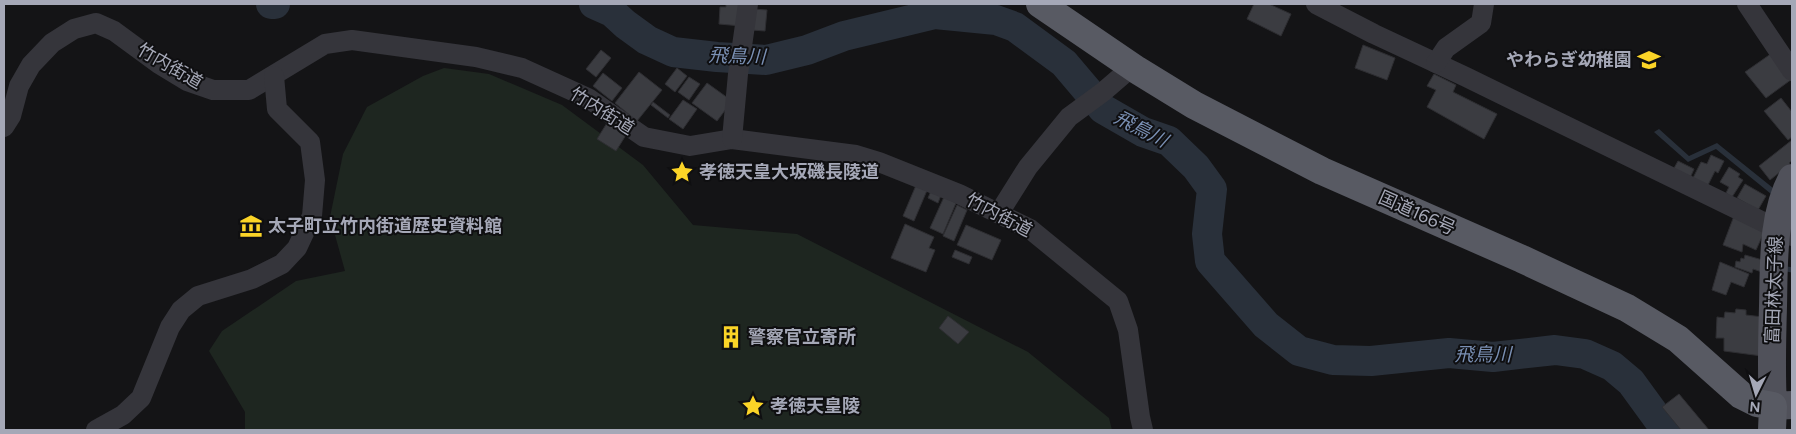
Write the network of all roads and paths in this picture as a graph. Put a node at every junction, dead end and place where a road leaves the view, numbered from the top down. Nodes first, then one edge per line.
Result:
1 (748, 4) edge
2 (1040, 4) edge
3 (1316, 4) edge
4 (1484, 4) edge
5 (1746, 4) edge
6 (1436, 63) junction
7 (1132, 67) junction
8 (1792, 71) edge
9 (274, 76) junction
10 (4, 127) edge
11 (732, 139) junction
12 (1792, 178) edge
13 (999, 213) junction
14 (1784, 232) edge
15 (1779, 414) edge
16 (96, 430) edge
17 (1143, 430) edge

1 - 11 street
2 - 7 highway, 国道166号
3 - 6 street
4 - 6 street
5 - 8 street
6 - 14 street
7 - 13 street
7 - 15 highway, 国道166号
9 - 10 street, 竹内街道
9 - 11 street, 竹内街道
9 - 16 street
11 - 13 street, 竹内街道
12 - 14 main road, 富田林太子線
13 - 17 street, 竹内街道
14 - 15 main road, 富田林太子線

